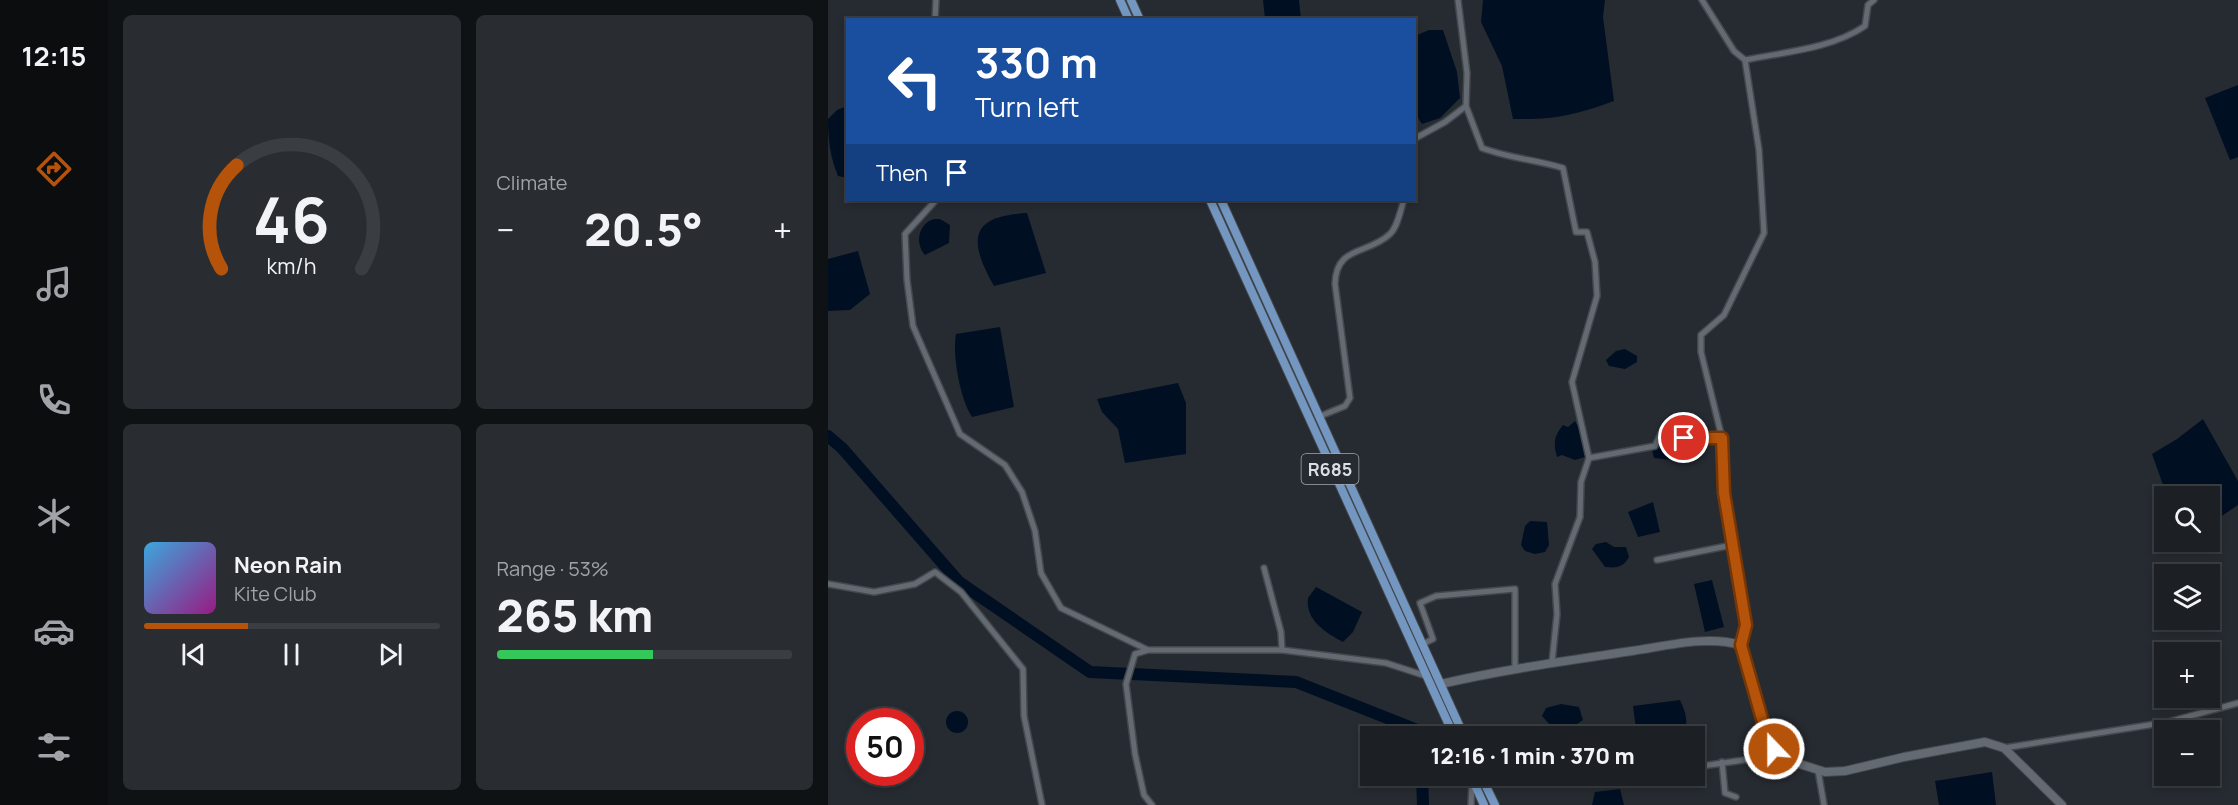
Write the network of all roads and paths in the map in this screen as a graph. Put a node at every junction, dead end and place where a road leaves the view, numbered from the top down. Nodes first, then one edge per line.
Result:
1 (936, 0) edge
2 (1120, 0) edge
3 (1131, 0) edge
4 (1458, 0) edge
5 (1702, 0) edge
6 (1874, 0) edge
7 (935, 18) edge
8 (1128, 18) edge
9 (1139, 18) edge
10 (1745, 60) junction
11 (1466, 106) junction
12 (1416, 138) edge
13 (935, 201) edge
14 (1210, 201) edge
15 (1221, 201) edge
16 (1404, 201) edge
17 (1318, 417) junction
18 (1722, 438) junction
19 (1589, 458) junction
20 (1732, 545) junction
21 (1657, 560) dead end
22 (1264, 568) dead end
23 (828, 584) edge
24 (1400, 596) junction
25 (1391, 600) junction
26 (1423, 644) junction
27 (1741, 645) junction
28 (1148, 650) junction
29 (1282, 650) junction
30 (1552, 662) junction
31 (1515, 667) junction
32 (1427, 676) junction
33 (1441, 684) junction
34 (2238, 703) edge
35 (1450, 726) edge
36 (1460, 726) edge
37 (2004, 748) junction
38 (1787, 760) junction
39 (1722, 762) junction
40 (1705, 765) edge
41 (1818, 770) junction
42 (1474, 786) edge
43 (1479, 786) edge
44 (1736, 797) dead end
45 (1485, 800) edge
46 (1042, 805) edge
47 (1152, 805) edge
48 (1471, 805) edge
49 (1495, 805) edge
50 (1824, 805) edge
51 (2062, 805) edge

1 - 7 street
2 - 8 main road
3 - 9 main road
4 - 11 street
5 - 10 street
6 - 10 street
10 - 18 street
11 - 12 street
11 - 19 street
13 - 28 street
14 - 25 main road, R685
15 - 17 main road, R685
16 - 17 street
17 - 24 main road, R685
18 - 19 street
18 - 20 street
19 - 30 street
20 - 21 street
20 - 27 street
22 - 29 street
23 - 46 street
24 - 25 main road
24 - 26 main road, R685
25 - 32 main road, R685
26 - 31 street
26 - 33 main road, R685
27 - 30 main road
27 - 38 main road
28 - 29 street
28 - 47 street
29 - 32 street
30 - 31 main road
31 - 33 main road
32 - 35 main road, R685
33 - 36 main road, R685
34 - 37 street
37 - 41 main road
37 - 51 main road
38 - 39 street
38 - 41 main road
39 - 40 street
39 - 44 street
41 - 50 street
42 - 48 street
43 - 45 main road
45 - 49 main road

